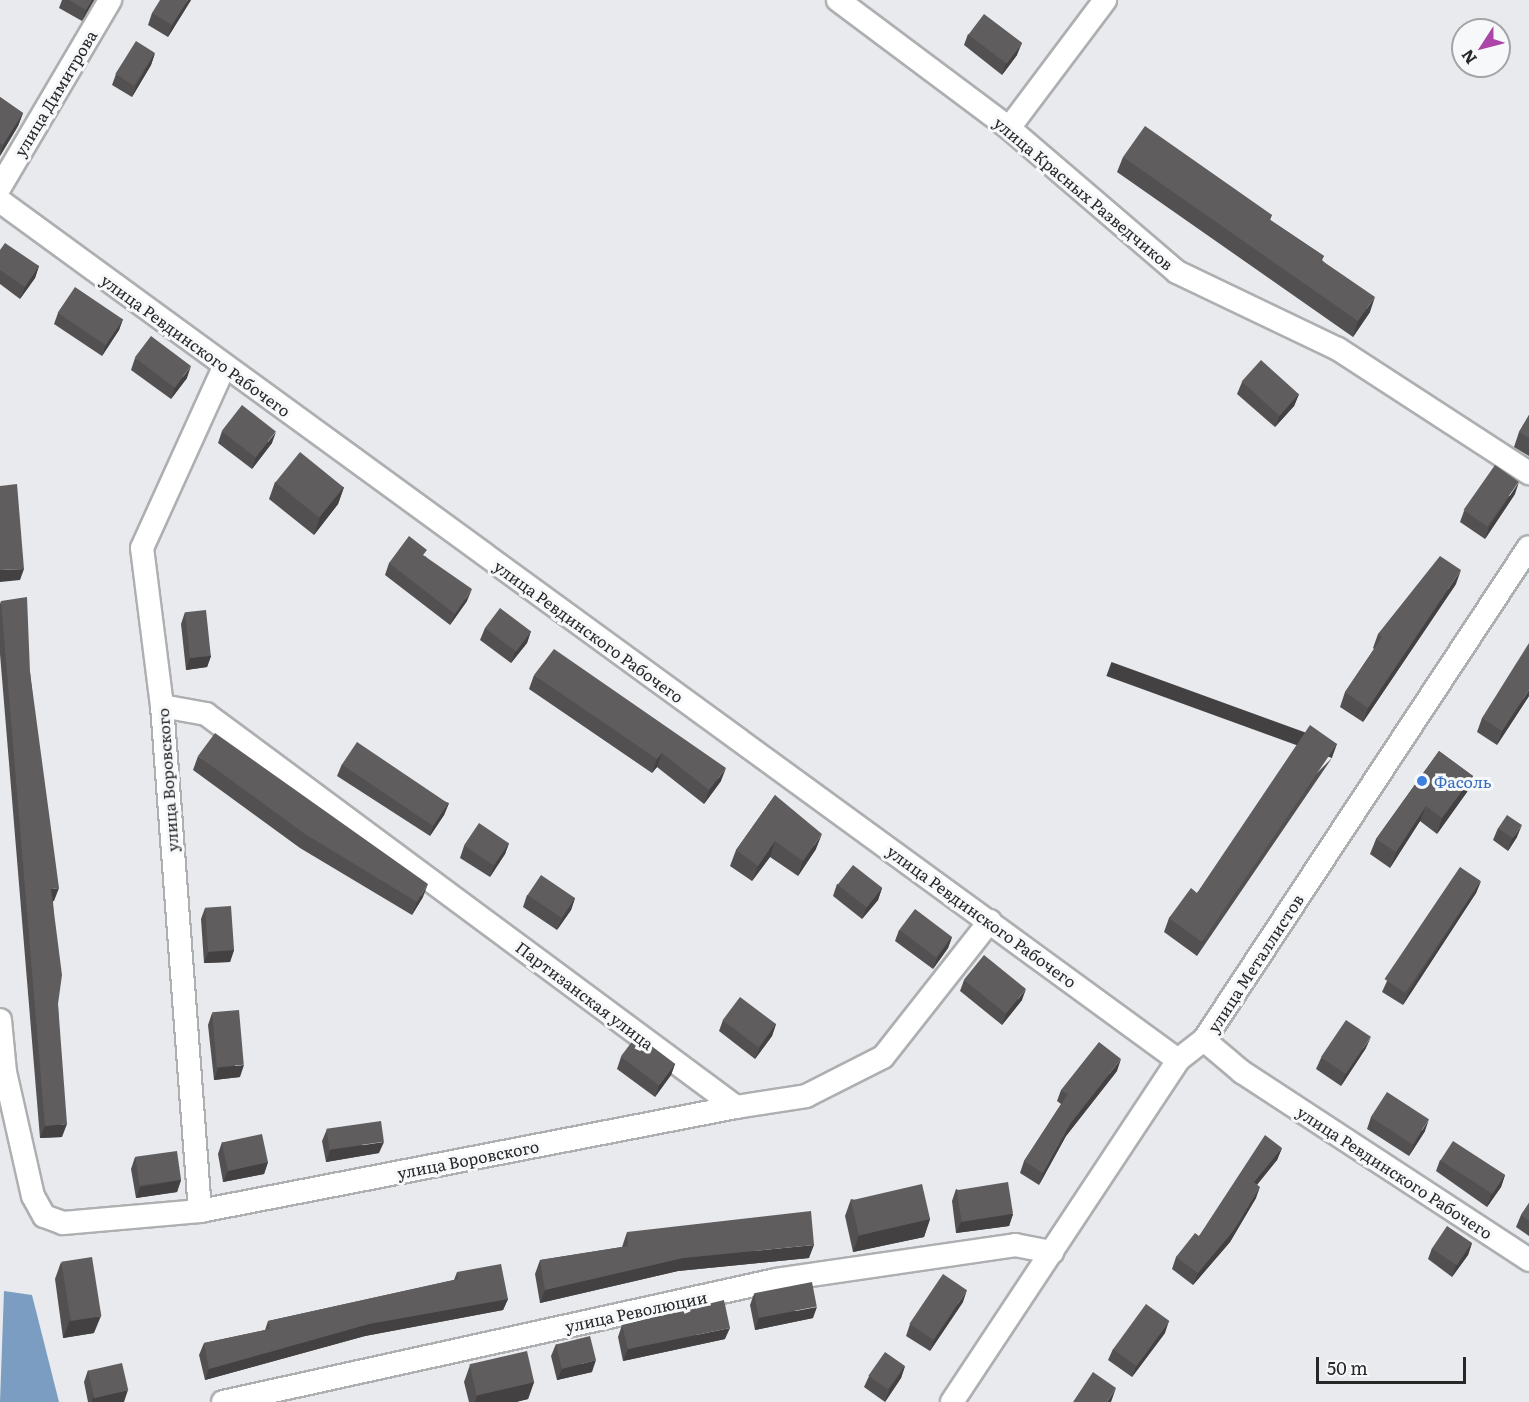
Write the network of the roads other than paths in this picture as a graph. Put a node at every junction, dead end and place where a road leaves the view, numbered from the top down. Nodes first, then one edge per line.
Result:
1 (111, 0) edge
2 (838, 0) edge
3 (1105, 0) edge
4 (1009, 128) junction
5 (0, 187) edge
6 (0, 201) edge
7 (224, 367) junction
8 (1529, 473) edge
9 (1529, 547) edge
10 (162, 706) junction
11 (990, 921) junction
12 (0, 1020) edge
13 (1204, 1040) junction
14 (1178, 1060) junction
15 (2, 1073) edge
16 (736, 1107) junction
17 (200, 1211) junction
18 (1052, 1252) junction
19 (1529, 1260) edge
20 (224, 1402) edge
21 (952, 1402) edge

1 - 5 street, улица Димитрова
2 - 4 street, улица Красных Разведчиков
3 - 4 street
4 - 8 street, улица Красных Разведчиков
6 - 7 street, улица Ревдинского Рабочего
7 - 10 street, улица Воровского
7 - 11 street, улица Ревдинского Рабочего
9 - 13 street, улица Металлистов
10 - 16 street, Партизанская улица
10 - 17 street, улица Воровского
11 - 14 street, улица Ревдинского Рабочего
11 - 16 street
12 - 15 street
13 - 14 street, улица Металлистов
13 - 19 street, улица Ревдинского Рабочего
14 - 18 street, улица Металлистов
15 - 17 street, улица Воровского
16 - 17 street, улица Воровского
18 - 20 street, улица Революции
18 - 21 street, улица Металлистов

